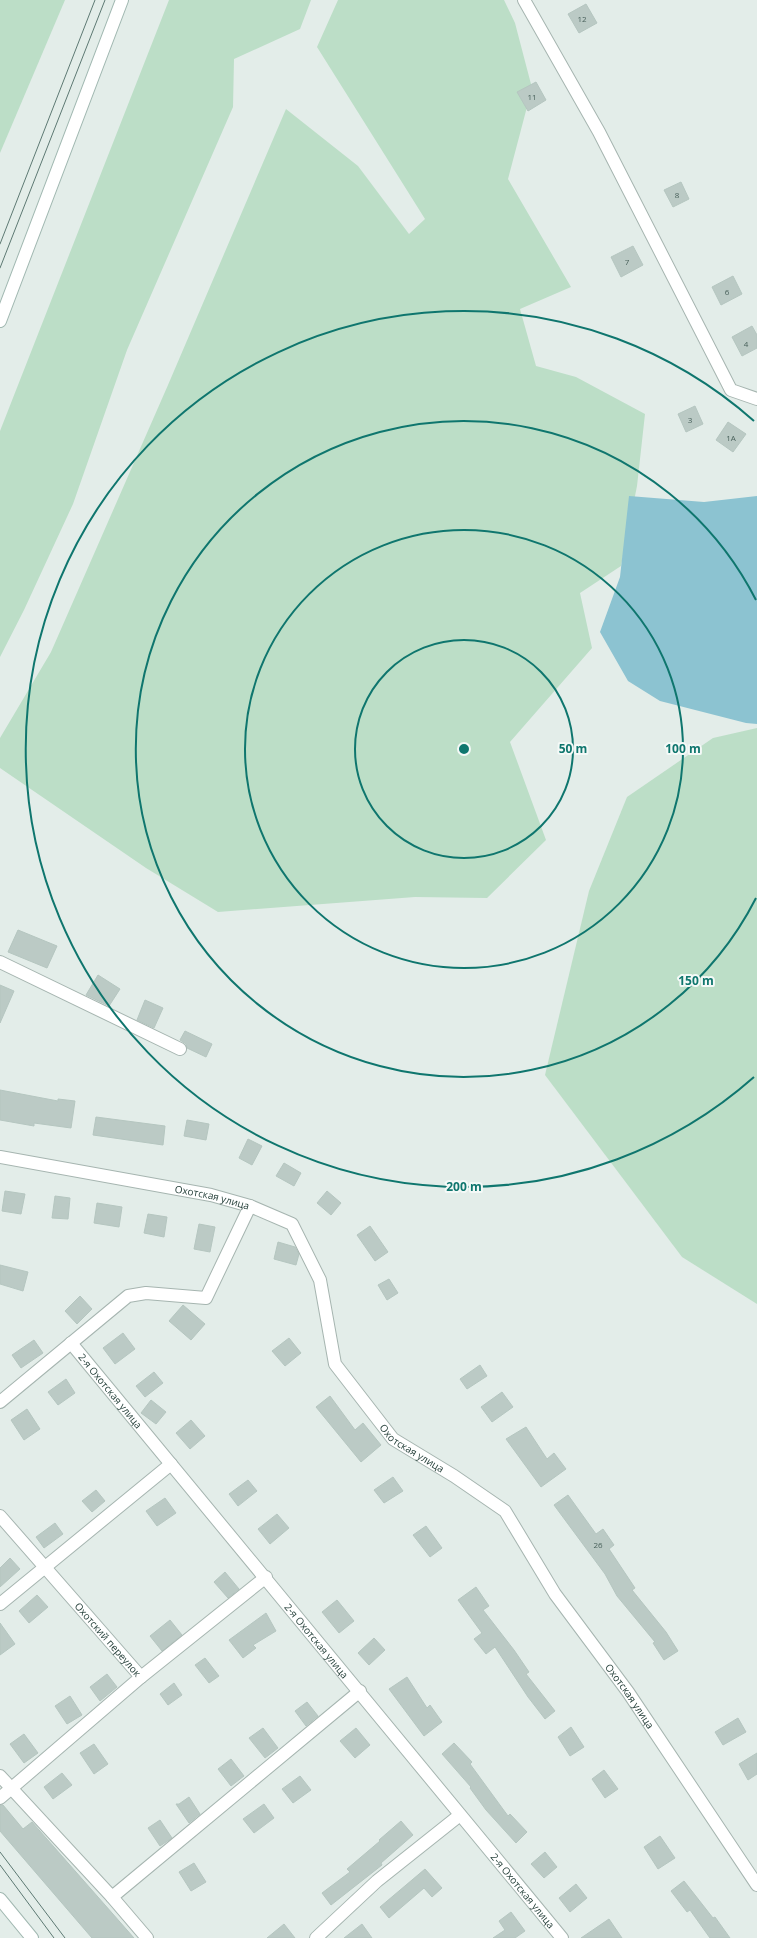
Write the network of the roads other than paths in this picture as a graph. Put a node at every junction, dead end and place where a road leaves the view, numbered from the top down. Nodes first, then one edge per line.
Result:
1 (122, 0) edge
2 (524, 0) edge
3 (0, 321) edge
4 (757, 399) edge
5 (0, 962) edge
6 (180, 1049) dead end
7 (0, 1157) edge
8 (250, 1206) junction
9 (72, 1343) junction
10 (0, 1402) edge
11 (171, 1464) junction
12 (0, 1516) edge
13 (46, 1566) junction
14 (266, 1577) junction
15 (0, 1604) edge
16 (141, 1677) junction
17 (360, 1691) junction
18 (0, 1776) edge
19 (11, 1788) junction
20 (0, 1798) edge
21 (460, 1815) junction
22 (757, 1885) edge
23 (112, 1897) junction
24 (0, 1899) edge
25 (557, 1937) edge
26 (32, 1938) edge
27 (147, 1938) edge
28 (316, 1938) edge

1 - 3 street
2 - 4 street
5 - 6 street
7 - 8 street, Охотская улица
8 - 9 street
8 - 22 street, Охотская улица
9 - 10 street
9 - 11 street, 2-я Охотская улица
11 - 13 street
11 - 14 street, 2-я Охотская улица
12 - 13 street, Охотский переулок
13 - 15 street
13 - 16 street, Охотский переулок
14 - 16 street
14 - 17 street, 2-я Охотская улица
16 - 19 street, Охотский переулок
17 - 21 street, 2-я Охотская улица
17 - 23 street
18 - 19 street
19 - 20 street, Охотский переулок
19 - 23 street
21 - 25 street, 2-я Охотская улица
21 - 28 street
23 - 27 street
24 - 26 street

